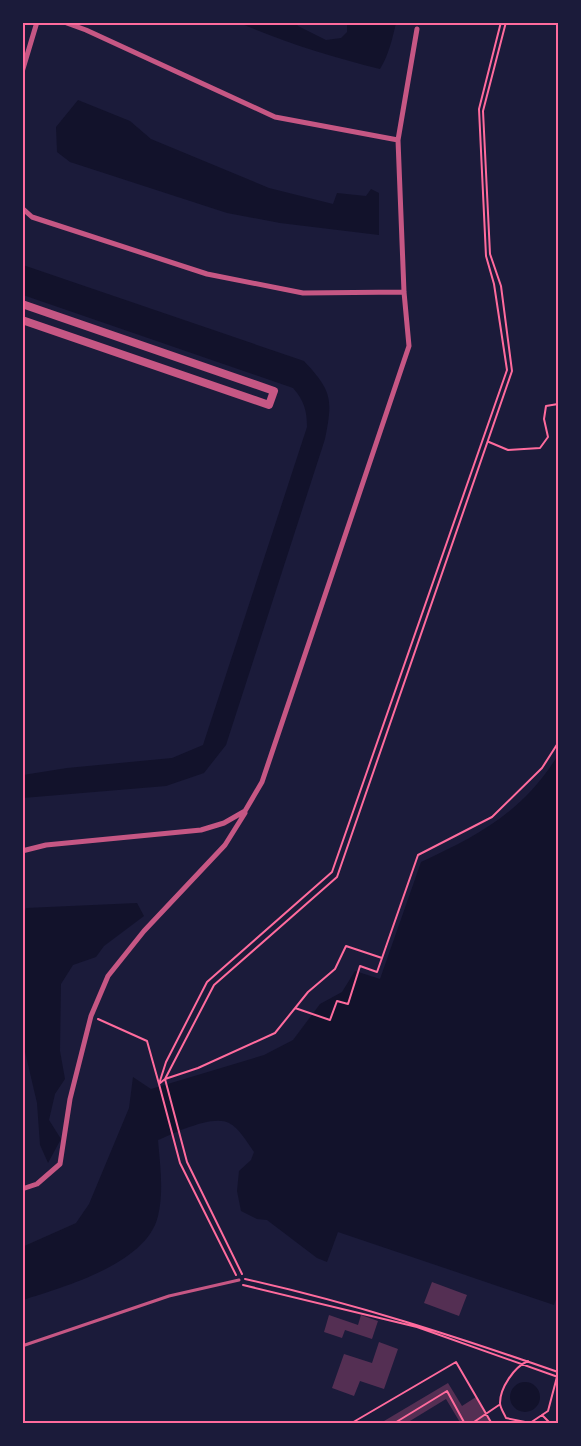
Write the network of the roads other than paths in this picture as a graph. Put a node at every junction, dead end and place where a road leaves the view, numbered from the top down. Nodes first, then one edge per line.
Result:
1 (36, 22) edge
2 (64, 22) edge
3 (417, 29) dead end
4 (22, 72) edge
5 (398, 140) junction
6 (22, 208) edge
7 (404, 292) junction
8 (22, 304) edge
9 (22, 320) edge
10 (245, 812) junction
11 (22, 851) edge
12 (22, 1189) edge
13 (242, 1279) road end
14 (22, 1346) edge

1 - 4 street
2 - 5 street
3 - 5 street
5 - 7 street
6 - 7 street
7 - 10 street
8 - 9 street
10 - 11 street
10 - 12 street
13 - 14 lane

